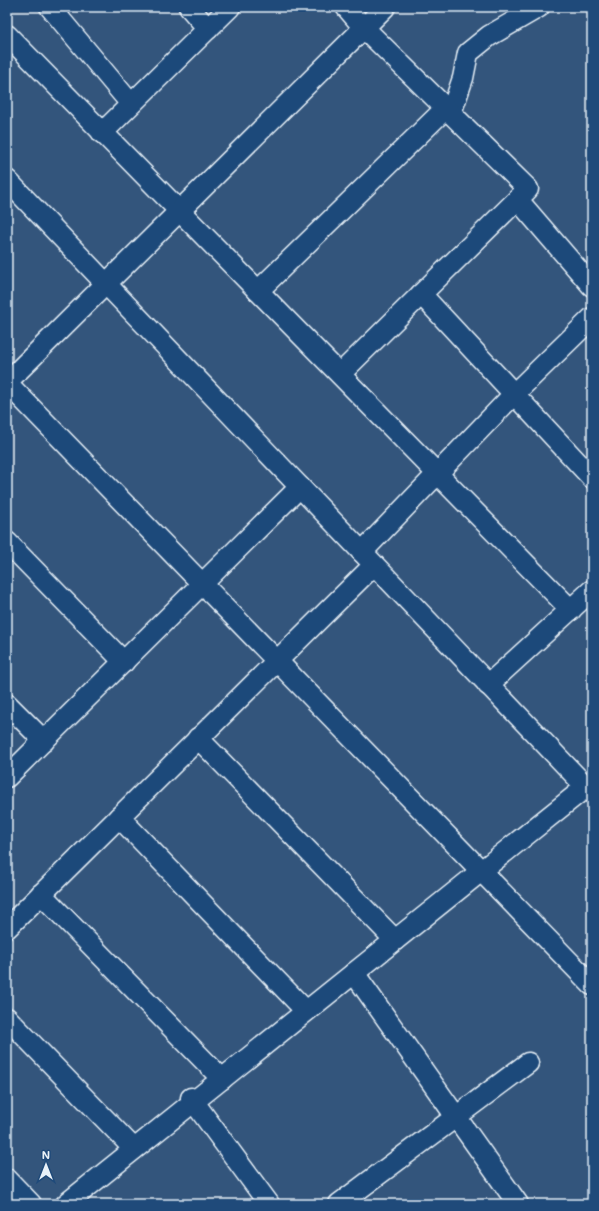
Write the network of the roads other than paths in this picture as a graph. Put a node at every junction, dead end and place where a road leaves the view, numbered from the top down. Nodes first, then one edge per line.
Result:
1 (50, 7) edge
2 (189, 7) edge
3 (230, 7) edge
4 (346, 7) edge
5 (385, 7) edge
6 (539, 7) edge
7 (364, 28) junction
8 (208, 29) junction
9 (7, 35) edge
10 (131, 104) junction
11 (449, 111) junction
12 (102, 132) junction
13 (7, 180) edge
14 (518, 200) junction
15 (179, 211) junction
16 (106, 284) junction
17 (592, 286) edge
18 (258, 291) junction
19 (421, 294) junction
20 (592, 318) edge
21 (340, 374) junction
22 (7, 382) edge
23 (514, 394) junction
24 (438, 474) junction
25 (592, 478) edge
26 (300, 487) junction
27 (7, 542) edge
28 (368, 558) junction
29 (202, 584) junction
30 (592, 590) edge
31 (571, 610) junction
32 (277, 660) junction
33 (124, 662) junction
34 (488, 685) junction
35 (7, 704) edge
36 (198, 738) junction
37 (44, 741) junction
38 (7, 777) edge
39 (589, 790) edge
40 (119, 817) junction
41 (481, 871) junction
42 (41, 894) junction
43 (7, 928) edge
44 (395, 940) junction
45 (354, 973) junction
46 (592, 985) edge
47 (306, 1011) junction
48 (7, 1018) edge
49 (528, 1063) dead end
50 (222, 1079) junction
51 (192, 1100) junction
52 (456, 1117) junction
53 (134, 1149) junction
54 (7, 1179) edge
55 (31, 1204) edge
56 (66, 1204) edge
57 (269, 1204) edge
58 (340, 1204) edge
59 (518, 1204) edge

1 - 10 street
2 - 8 street
3 - 8 street
4 - 7 street
5 - 7 street
6 - 11 street
7 - 11 street
7 - 15 street
8 - 10 street
9 - 12 street
10 - 12 street
11 - 14 street
11 - 18 street
12 - 15 street
13 - 16 street
14 - 17 street
14 - 19 street
15 - 16 street
15 - 18 street
16 - 22 street
16 - 26 street
18 - 21 street
19 - 21 street
19 - 23 street
20 - 23 street
21 - 24 street
22 - 29 street
23 - 24 street
23 - 25 street
24 - 28 street
24 - 31 street
26 - 28 street
26 - 29 street
27 - 33 street
28 - 32 street
28 - 34 street
29 - 32 street
29 - 33 street
30 - 31 street
31 - 34 street
32 - 36 street
32 - 41 street
33 - 37 street
34 - 39 street
35 - 37 street
36 - 40 street
36 - 44 street
37 - 38 street
39 - 41 street
40 - 42 street
40 - 47 street
41 - 44 street
41 - 46 street
42 - 43 street
42 - 50 street
44 - 45 street
45 - 47 street
45 - 52 street
47 - 50 street
48 - 53 street
49 - 52 street
50 - 51 street
51 - 53 street
51 - 57 street
52 - 58 street
52 - 59 street
53 - 56 street
54 - 55 street

